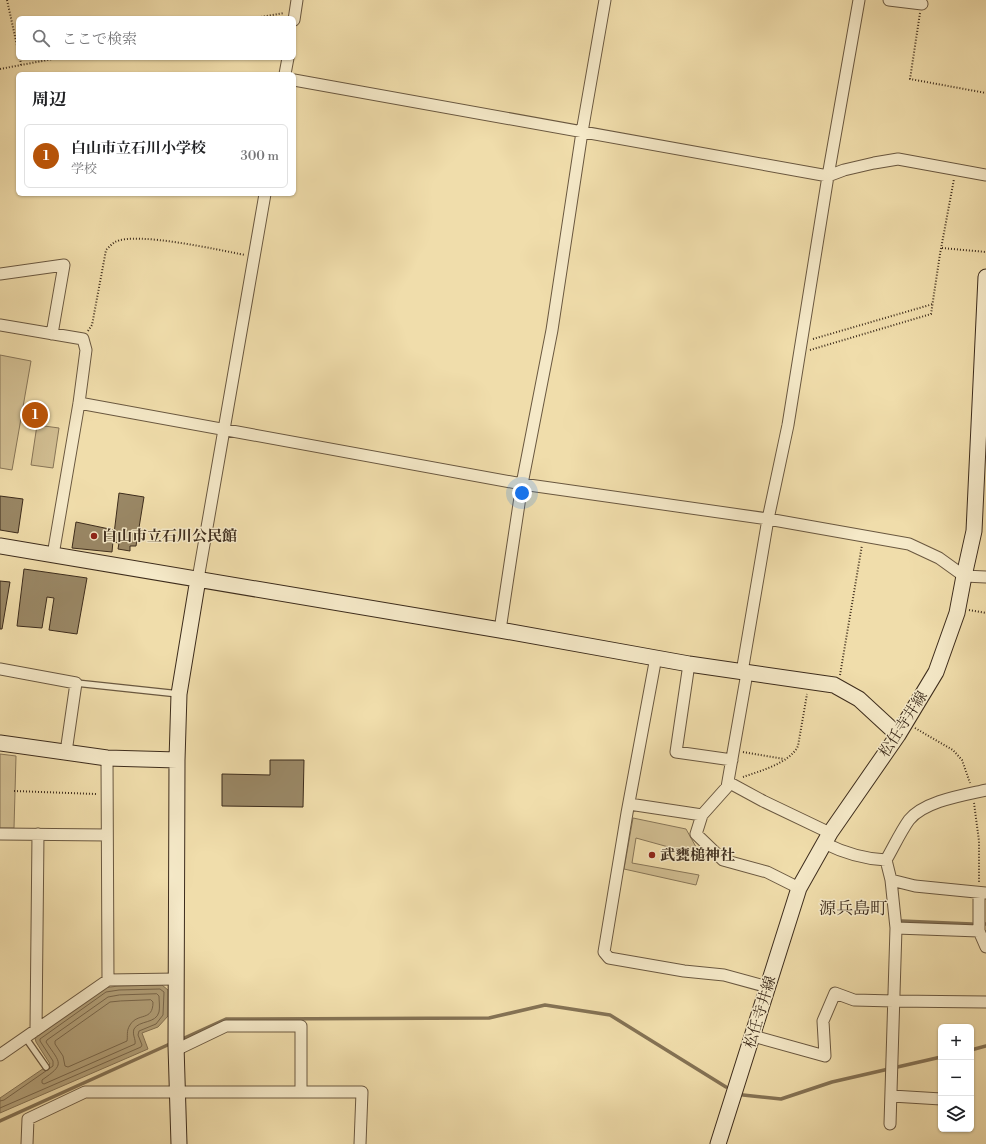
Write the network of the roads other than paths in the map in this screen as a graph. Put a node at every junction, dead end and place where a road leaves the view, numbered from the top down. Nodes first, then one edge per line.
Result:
1 (605, 0) edge
2 (859, 0) edge
3 (889, 0) edge
4 (922, 4) road end
5 (288, 60) edge
6 (285, 72) edge
7 (296, 80) edge
8 (582, 132) junction
9 (986, 175) edge
10 (828, 176) junction
11 (265, 196) edge
12 (0, 274) edge
13 (986, 277) edge
14 (0, 325) edge
15 (52, 334) junction
16 (79, 403) junction
17 (224, 430) junction
18 (522, 484) junction
19 (981, 504) edge
20 (768, 519) junction
21 (0, 546) edge
22 (52, 555) junction
23 (964, 576) junction
24 (986, 577) edge
25 (198, 579) junction
26 (500, 630) junction
27 (656, 657) junction
28 (689, 664) junction
29 (0, 669) edge
30 (744, 672) junction
31 (76, 683) junction
32 (179, 694) junction
33 (898, 735) junction
34 (0, 743) edge
35 (66, 752) junction
36 (733, 755) junction
37 (107, 758) junction
38 (177, 760) junction
39 (728, 782) junction
40 (986, 790) edge
41 (629, 804) junction
42 (702, 815) junction
43 (0, 834) edge
44 (38, 834) junction
45 (107, 835) junction
46 (827, 838) junction
47 (886, 860) junction
48 (891, 880) junction
49 (799, 888) junction
50 (983, 893) edge
51 (896, 928) junction
52 (979, 931) junction
53 (986, 947) edge
54 (176, 979) junction
55 (108, 980) junction
56 (768, 987) junction
57 (894, 1001) junction
58 (986, 1002) edge
59 (36, 1030) junction
60 (753, 1036) junction
61 (25, 1038) junction
62 (176, 1044) junction
63 (0, 1055) edge
64 (46, 1066) dead end
65 (178, 1092) junction
66 (301, 1092) junction
67 (892, 1096) junction
68 (938, 1099) edge
69 (890, 1124) dead end
70 (27, 1144) edge
71 (179, 1144) edge
72 (360, 1144) edge
73 (718, 1144) edge

1 - 8 street
2 - 10 street
3 - 4 street
5 - 6 street
7 - 8 street
8 - 10 street
8 - 18 street
9 - 10 street
10 - 20 street
11 - 17 street
12 - 15 street
13 - 19 street, 松任寺井線
14 - 15 street
15 - 16 street
16 - 17 street
16 - 22 street
17 - 18 street
17 - 25 street
18 - 20 street
18 - 26 street
19 - 23 street, 松任寺井線
20 - 23 street
20 - 30 street
21 - 22 street
22 - 25 street
23 - 24 street
23 - 33 street, 松任寺井線
25 - 26 street
25 - 32 street
26 - 27 street
27 - 28 street
27 - 41 street
28 - 30 street
28 - 36 street
29 - 31 street
30 - 33 street
30 - 36 street
31 - 32 lane
31 - 35 street
32 - 38 street
33 - 46 street, 松任寺井線
34 - 35 street
35 - 37 street
36 - 39 street
37 - 38 street
37 - 45 street
38 - 54 street
39 - 42 street
39 - 46 street
40 - 47 street
41 - 42 street
41 - 56 street
42 - 49 street
43 - 44 street
44 - 45 street
44 - 59 street
45 - 55 street
46 - 47 street
46 - 49 street, 松任寺井線
47 - 48 street
48 - 50 street
48 - 51 street
49 - 56 street, 松任寺井線
50 - 52 street
51 - 52 street
51 - 57 street
52 - 53 street
54 - 55 street
54 - 62 street
55 - 59 street
56 - 60 street, 松任寺井線
57 - 58 street
57 - 60 street
57 - 67 street
59 - 61 street
60 - 73 street, 松任寺井線
61 - 63 street
61 - 64 lane
62 - 65 street
62 - 66 street
65 - 66 street
65 - 70 street
65 - 71 street
66 - 72 street
67 - 68 street
67 - 69 street

